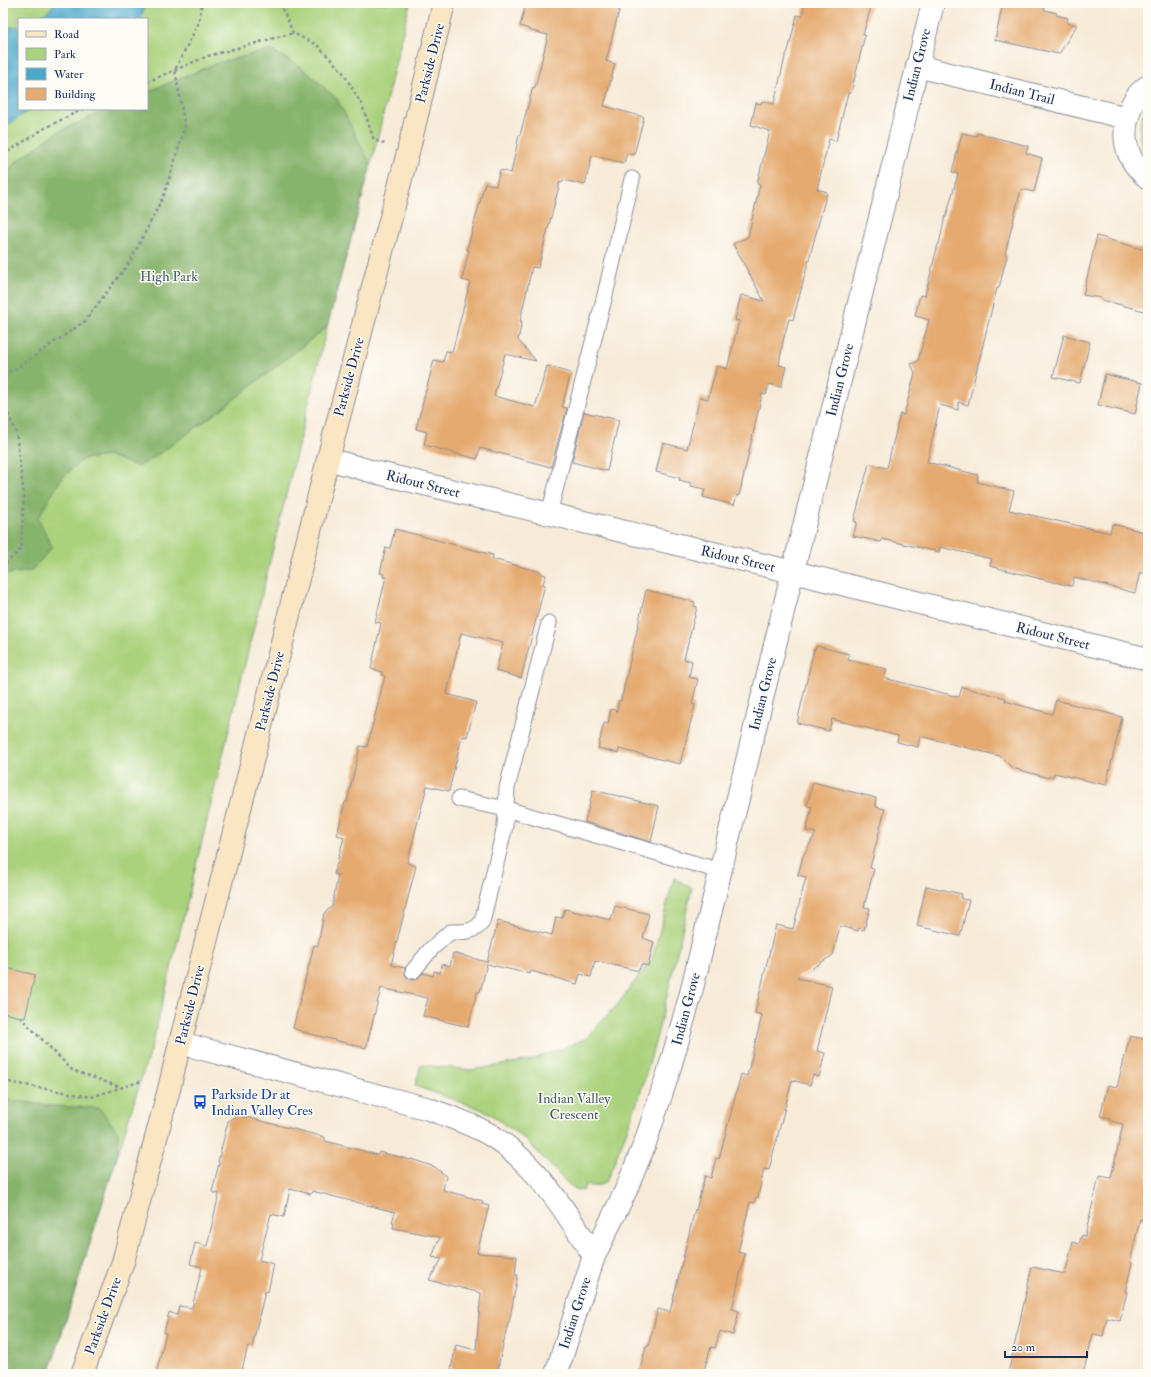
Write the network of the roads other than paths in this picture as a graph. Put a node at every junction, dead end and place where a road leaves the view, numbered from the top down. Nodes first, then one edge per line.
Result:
1 (444, 3) edge
2 (933, 3) edge
3 (917, 66) junction
4 (1148, 86) edge
5 (1127, 118) junction
6 (1148, 178) edge
7 (632, 179) dead end
8 (328, 459) junction
9 (549, 514) junction
10 (793, 572) junction
11 (549, 623) dead end
12 (1148, 659) edge
13 (459, 799) dead end
14 (506, 809) junction
15 (720, 871) junction
16 (413, 971) dead end
17 (180, 1043) junction
18 (594, 1256) junction
19 (82, 1374) edge
20 (556, 1374) edge

1 - 8 main road, Parkside Drive
2 - 3 street, Indian Grove
3 - 5 street, Indian Trail
3 - 10 street, Indian Grove
4 - 5 street
5 - 6 street
7 - 9 lane
8 - 9 street, Ridout Street
8 - 17 main road, Parkside Drive
9 - 10 street, Ridout Street
10 - 12 street, Ridout Street
10 - 15 street, Indian Grove
11 - 14 lane
13 - 14 lane
14 - 15 lane
14 - 16 lane
15 - 18 street, Indian Grove
17 - 18 street
17 - 19 main road, Parkside Drive
18 - 20 street, Indian Grove

